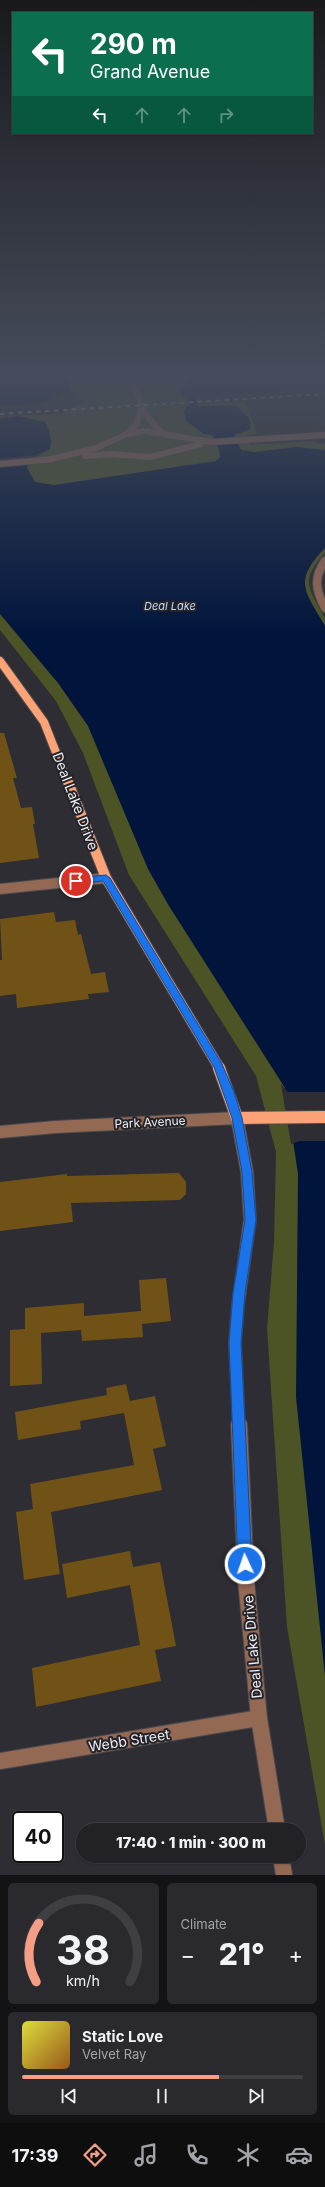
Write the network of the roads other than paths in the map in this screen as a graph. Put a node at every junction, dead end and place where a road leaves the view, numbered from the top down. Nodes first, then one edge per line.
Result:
1 (18, 462) edge
2 (0, 464) edge
3 (325, 561) edge
4 (325, 608) edge
5 (0, 661) edge
6 (106, 878) junction
7 (0, 889) edge
8 (325, 1117) edge
9 (237, 1118) junction
10 (0, 1132) edge
11 (259, 1718) junction
12 (0, 1761) edge
13 (276, 1823) edge
14 (282, 1863) edge
15 (284, 1875) edge

1 - 2 street
3 - 4 street
5 - 6 main road, Deal Lake Drive
6 - 7 street
6 - 9 main road, Deal Lake Drive
8 - 9 main road, Park Avenue
9 - 10 street, Park Avenue
9 - 11 street, Deal Lake Drive
11 - 12 street, Webb Street
11 - 13 street, Deal Lake Drive
14 - 15 street

